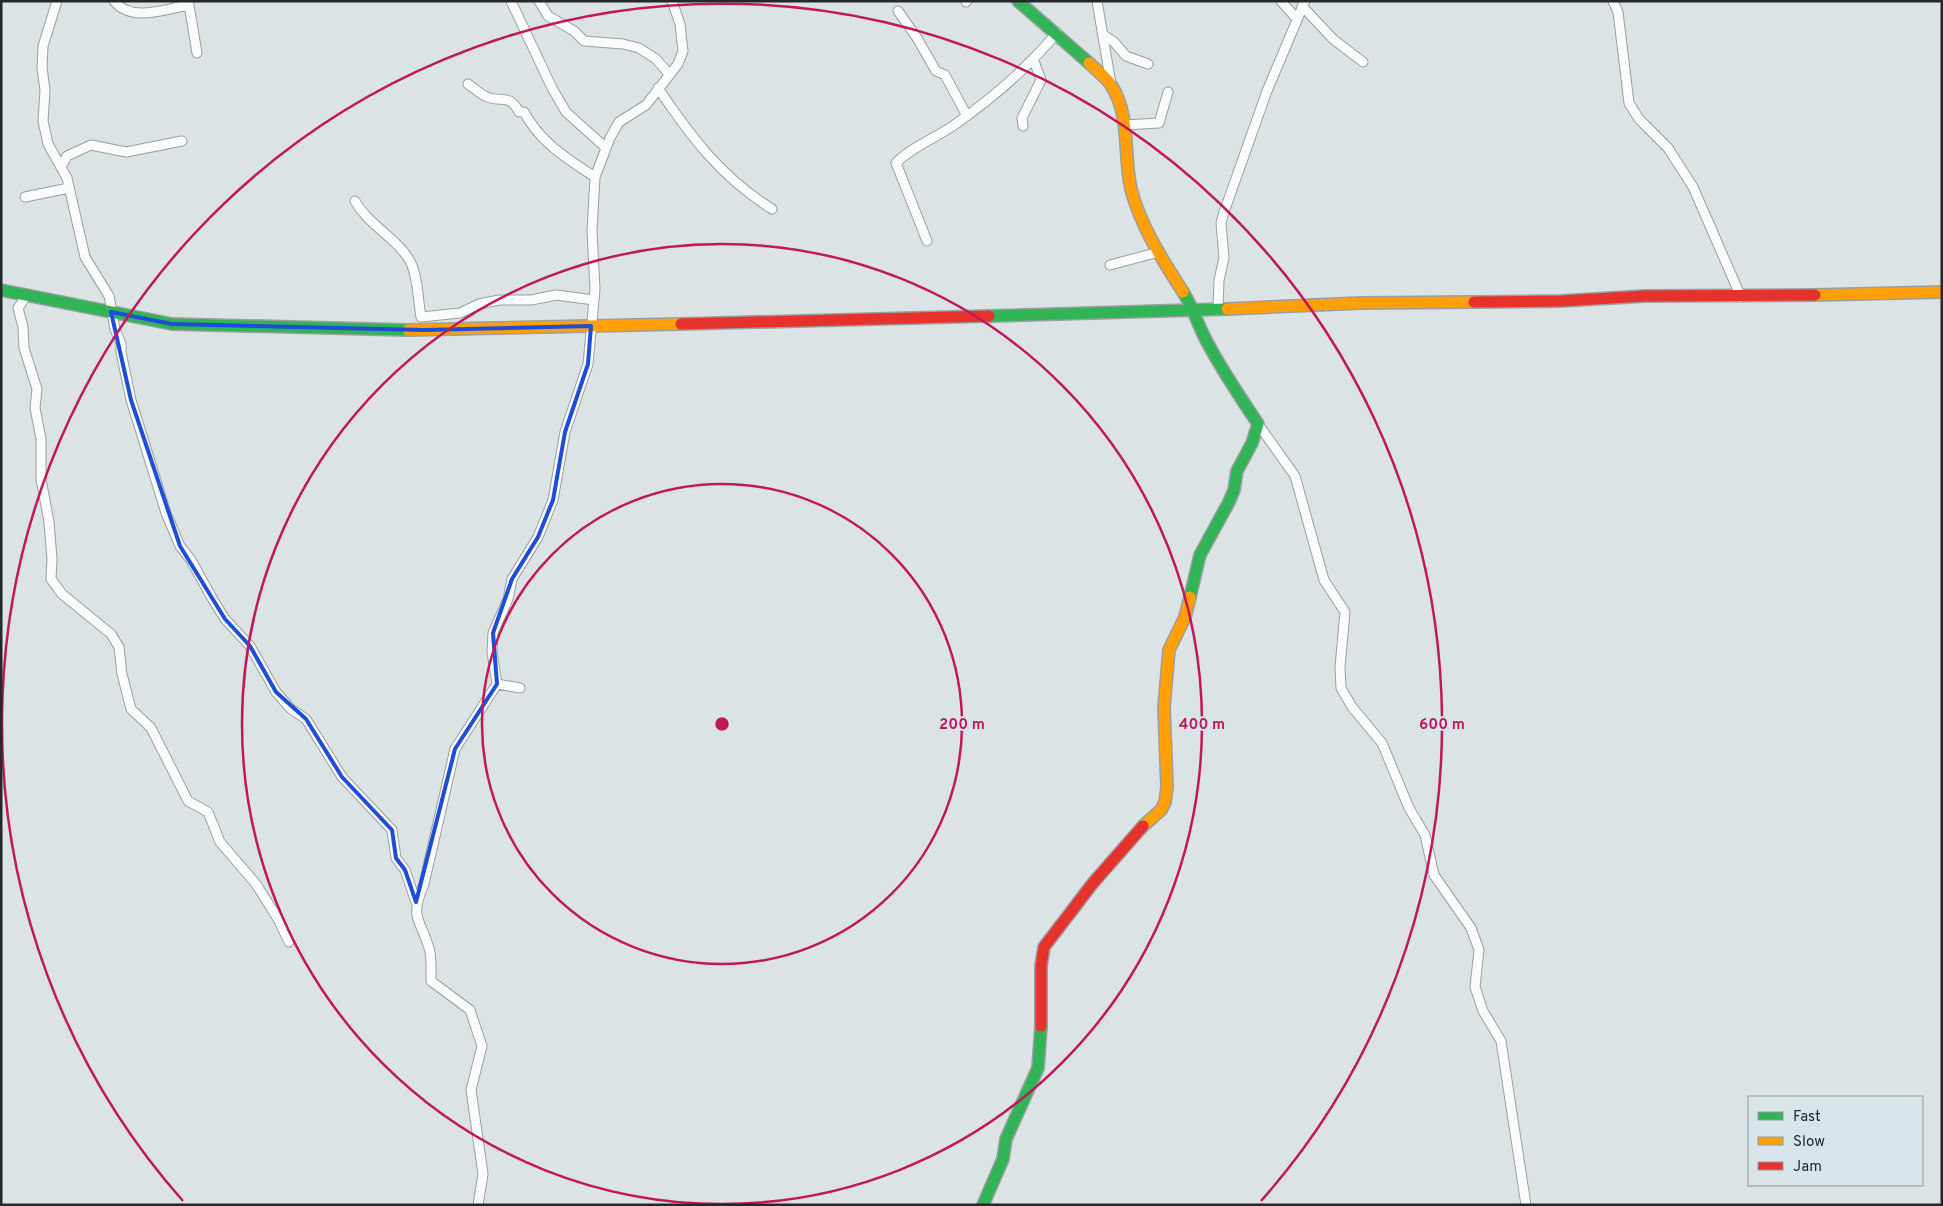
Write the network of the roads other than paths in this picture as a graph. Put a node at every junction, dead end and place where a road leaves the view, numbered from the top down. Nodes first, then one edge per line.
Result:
1 (57, 1) edge
2 (114, 1) edge
3 (511, 1) edge
4 (539, 1) edge
5 (672, 1) edge
6 (1018, 1) edge
7 (1097, 1) edge
8 (1280, 1) edge
9 (1613, 1) edge
10 (1304, 3) edge
11 (898, 11) dead end
12 (1297, 19) junction
13 (1057, 33) junction
14 (1102, 34) junction
15 (197, 53) dead end
16 (1034, 61) junction
17 (1363, 62) dead end
18 (1148, 64) dead end
19 (669, 74) junction
20 (468, 84) dead end
21 (1111, 84) junction
22 (658, 88) junction
23 (1168, 92) dead end
24 (967, 116) junction
25 (1124, 125) junction
26 (1023, 126) dead end
27 (182, 141) dead end
28 (606, 148) junction
29 (61, 167) junction
30 (595, 177) junction
31 (68, 188) junction
32 (25, 197) dead end
33 (355, 201) dead end
34 (772, 209) dead end
35 (927, 241) dead end
36 (1159, 252) junction
37 (1110, 265) dead end
38 (1, 290) edge
39 (1942, 292) edge
40 (26, 296) junction
41 (1741, 297) junction
42 (594, 300) junction
43 (1218, 310) junction
44 (1195, 311) junction
45 (111, 312) junction
46 (591, 326) junction
47 (1258, 424) junction
48 (497, 684) junction
49 (520, 688) dead end
50 (416, 902) junction
51 (289, 942) dead end
52 (478, 1205) edge
53 (983, 1205) edge
54 (1526, 1205) edge

1 - 29 street
2 - 15 street
3 - 28 street
4 - 19 street
5 - 19 street
6 - 13 street
7 - 14 street
8 - 12 street
9 - 41 street
10 - 12 street
10 - 17 street
11 - 24 street
12 - 43 street
13 - 16 street
13 - 21 street
14 - 18 street
14 - 21 street
16 - 24 street
16 - 26 street
19 - 22 street
20 - 30 street
21 - 25 street
22 - 28 street
22 - 34 street
23 - 25 street
24 - 35 street
25 - 36 street
27 - 29 street
28 - 30 street
29 - 31 street
30 - 42 street
31 - 32 street
31 - 45 street
33 - 42 street
36 - 37 street
36 - 44 street
38 - 40 street
39 - 41 street
40 - 45 street
40 - 51 street
41 - 43 street
42 - 46 street
43 - 44 street
44 - 46 street
44 - 47 street
45 - 46 street
45 - 50 street
46 - 48 street
47 - 53 street
47 - 54 street
48 - 49 street
48 - 50 street
50 - 52 street

